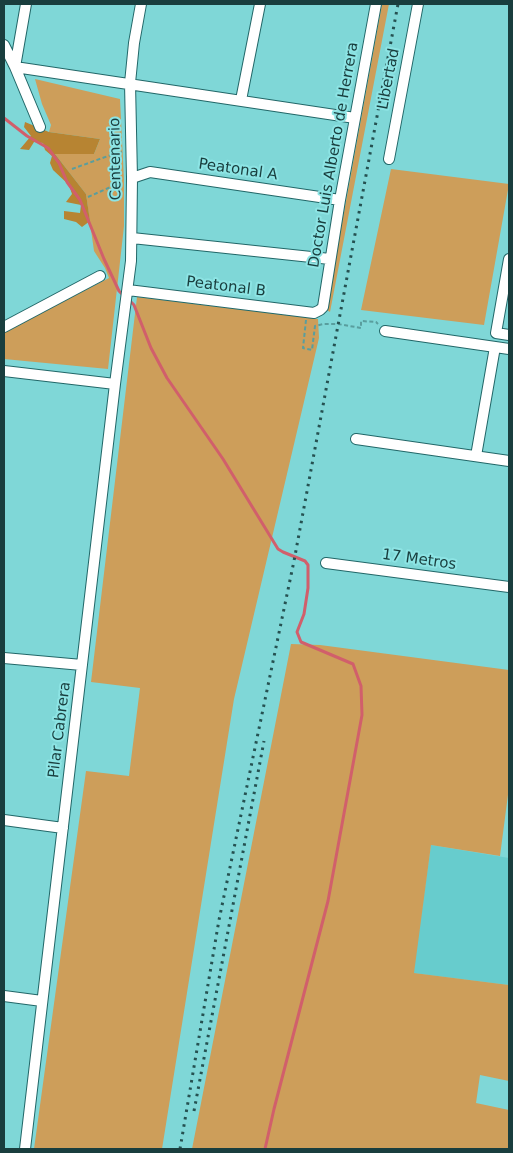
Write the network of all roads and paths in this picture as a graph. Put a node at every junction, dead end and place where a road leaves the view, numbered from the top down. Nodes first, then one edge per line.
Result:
1 (26, 4) edge
2 (142, 4) edge
3 (260, 4) edge
4 (376, 4) edge
5 (418, 4) edge
6 (4, 45) edge
7 (15, 67) junction
8 (130, 83) junction
9 (241, 100) junction
10 (355, 118) junction
11 (40, 127) dead end
12 (132, 150) junction
13 (389, 160) dead end
14 (72, 169) dead end
15 (132, 178) junction
16 (88, 196) dead end
17 (340, 200) junction
18 (132, 238) junction
19 (330, 259) junction
20 (509, 259) edge
21 (100, 276) dead end
22 (128, 291) junction
23 (320, 310) joint
24 (307, 312) junction
25 (125, 314) joint
26 (4, 327) edge
27 (385, 331) joint
28 (509, 335) edge
29 (495, 347) junction
30 (509, 349) edge
31 (4, 371) edge
32 (115, 384) junction
33 (356, 439) dead end
34 (476, 456) junction
35 (509, 461) edge
36 (326, 563) dead end
37 (509, 587) edge
38 (4, 658) edge
39 (82, 665) junction
40 (4, 820) edge
41 (63, 828) junction
42 (4, 996) edge
43 (42, 1001) junction
44 (24, 1149) edge

1 - 7 street
2 - 8 street, Centenario
3 - 9 street
4 - 10 street, Doctor Luis Alberto de Herrera
5 - 13 street, Libertad
6 - 7 street
7 - 8 street
7 - 11 street
8 - 9 street
8 - 12 street, Centenario
9 - 10 street
10 - 17 street, Doctor Luis Alberto de Herrera
12 - 14 path
12 - 15 street, Centenario
15 - 16 path
15 - 17 street, Peatonal A
15 - 18 street, Centenario
17 - 19 street, Doctor Luis Alberto de Herrera
18 - 19 street
18 - 22 street, Centenario
19 - 23 street, Doctor Luis Alberto de Herrera
20 - 28 street
21 - 26 street
22 - 24 street, Peatonal B
22 - 25 street, Centenario
23 - 24 street, Peatonal B
24 - 27 path
25 - 32 street, Pilar Cabrera
27 - 29 street
29 - 30 street
29 - 34 street
31 - 32 street
32 - 39 street, Pilar Cabrera
33 - 34 street
34 - 35 street
36 - 37 street, 17 Metros
38 - 39 street
39 - 41 street, Pilar Cabrera
40 - 41 street
41 - 43 street, Pilar Cabrera
42 - 43 street
43 - 44 street, Pilar Cabrera

